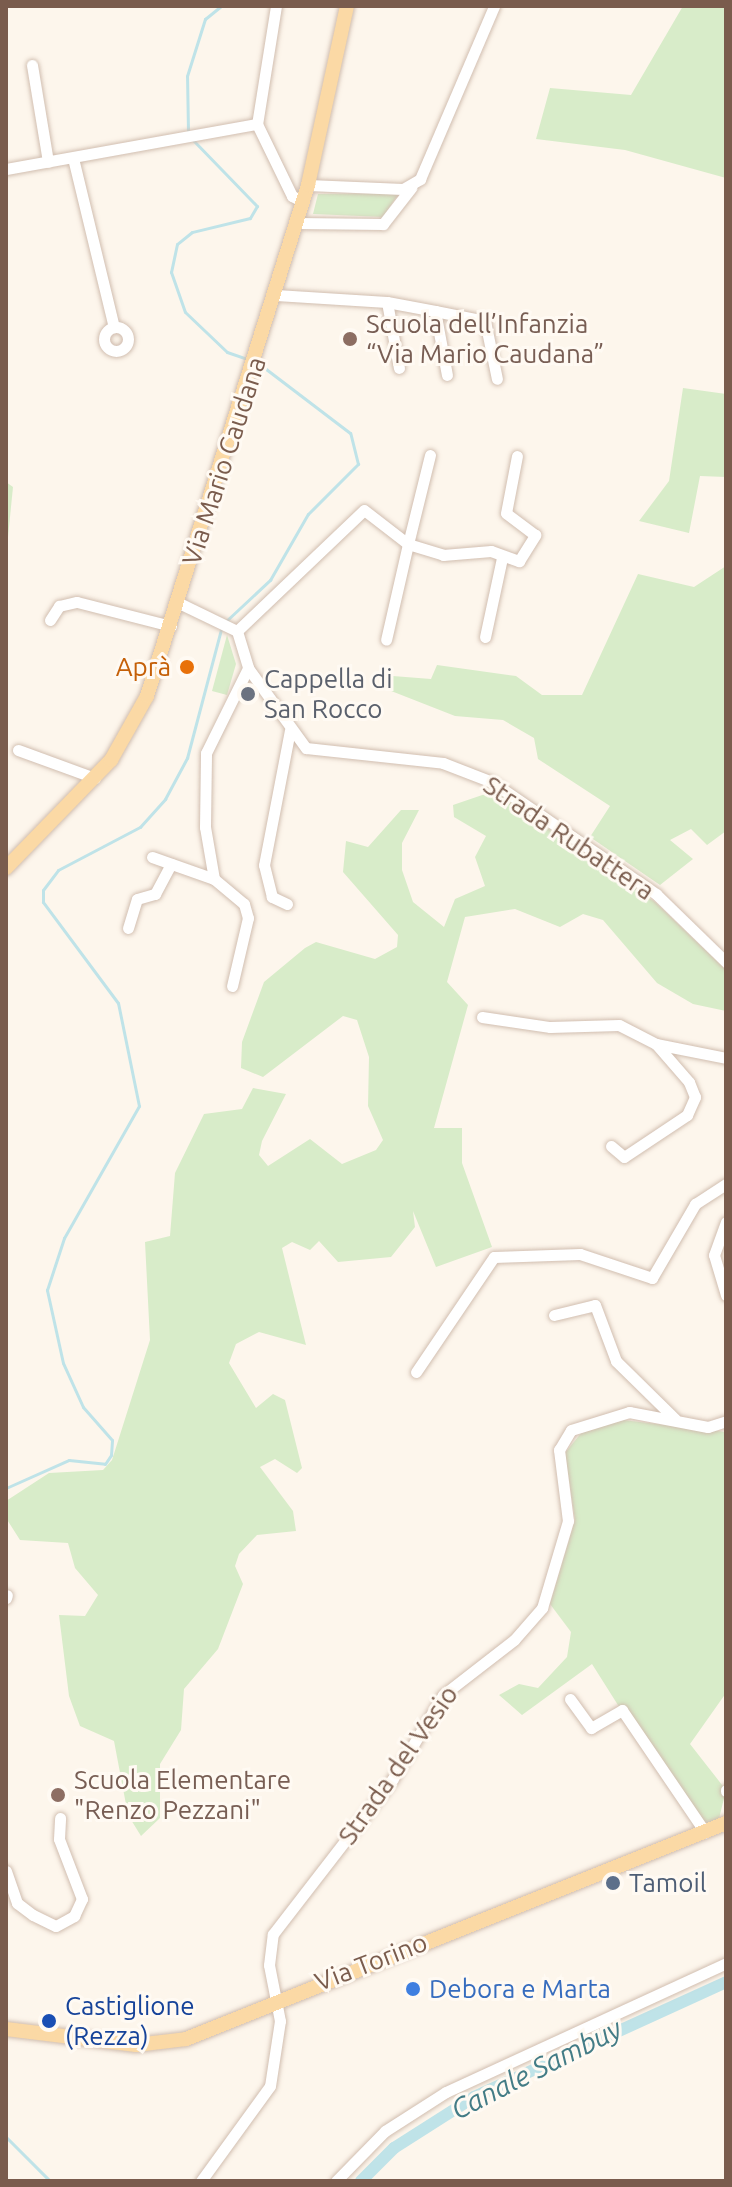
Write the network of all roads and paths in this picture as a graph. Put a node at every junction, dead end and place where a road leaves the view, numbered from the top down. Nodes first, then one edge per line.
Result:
1 (276, 6) edge
2 (347, 6) edge
3 (494, 6) edge
4 (32, 65) dead end
5 (257, 124) junction
6 (73, 158) junction
7 (48, 162) junction
8 (6, 169) edge
9 (415, 182) junction
10 (308, 185) junction
11 (304, 202) junction
12 (297, 223) junction
13 (276, 295) junction
14 (387, 302) junction
15 (435, 311) junction
16 (114, 327) dead end
17 (399, 368) dead end
18 (447, 375) dead end
19 (497, 379) dead end
20 (430, 455) dead end
21 (517, 456) dead end
22 (408, 544) junction
23 (502, 558) junction
24 (179, 603) junction
25 (50, 620) dead end
26 (171, 626) junction
27 (234, 628) junction
28 (485, 637) dead end
29 (386, 640) dead end
30 (248, 668) junction
31 (290, 730) junction
32 (18, 750) dead end
33 (95, 778) junction
34 (152, 857) dead end
35 (171, 864) junction
36 (6, 868) edge
37 (214, 879) junction
38 (287, 904) dead end
39 (128, 928) dead end
40 (726, 962) edge
41 (232, 986) dead end
42 (482, 1017) dead end
43 (656, 1044) junction
44 (726, 1058) edge
45 (611, 1146) dead end
46 (726, 1184) edge
47 (726, 1222) edge
48 (726, 1295) edge
49 (554, 1315) dead end
50 (416, 1372) dead end
51 (675, 1419) junction
52 (726, 1421) edge
53 (570, 1699) dead end
54 (60, 1818) dead end
55 (726, 1823) edge
56 (705, 1832) junction
57 (6, 1871) edge
58 (726, 1963) edge
59 (276, 1998) junction
60 (6, 2029) edge
61 (201, 2181) edge
62 (336, 2181) edge

1 - 5 street
2 - 10 main road, Via Mario Caudana
3 - 9 street
4 - 7 street
5 - 6 street
5 - 11 street
6 - 7 street
6 - 16 street
7 - 8 street
9 - 10 street
9 - 12 street
10 - 11 main road, Via Mario Caudana
11 - 12 main road, Via Mario Caudana
12 - 13 main road, Via Mario Caudana
13 - 14 street
13 - 24 main road, Via Mario Caudana
14 - 15 street
14 - 17 street
15 - 18 street
15 - 19 street
20 - 22 street
21 - 23 street
22 - 23 street
22 - 27 street
22 - 29 street
23 - 28 street
24 - 26 main road, Via Mario Caudana
24 - 27 street
25 - 26 street
26 - 33 main road, Via Mario Caudana
27 - 30 street, Strada Rubattera
30 - 31 street, Strada Rubattera
30 - 37 street
31 - 38 street
31 - 40 street, Strada Rubattera
32 - 33 street
33 - 36 main road, Via Mario Caudana
34 - 35 street
35 - 37 street
35 - 39 street
37 - 41 street
42 - 43 street
43 - 44 street
43 - 45 street
46 - 50 street
47 - 48 street
49 - 51 street
51 - 52 street, Strada del Vesio
51 - 59 street, Strada del Vesio
53 - 56 street
54 - 57 street
55 - 56 main road, Via Torino
56 - 59 main road, Via Torino
58 - 62 street
59 - 60 main road, Via Torino
59 - 61 street, Strada del Vesio

